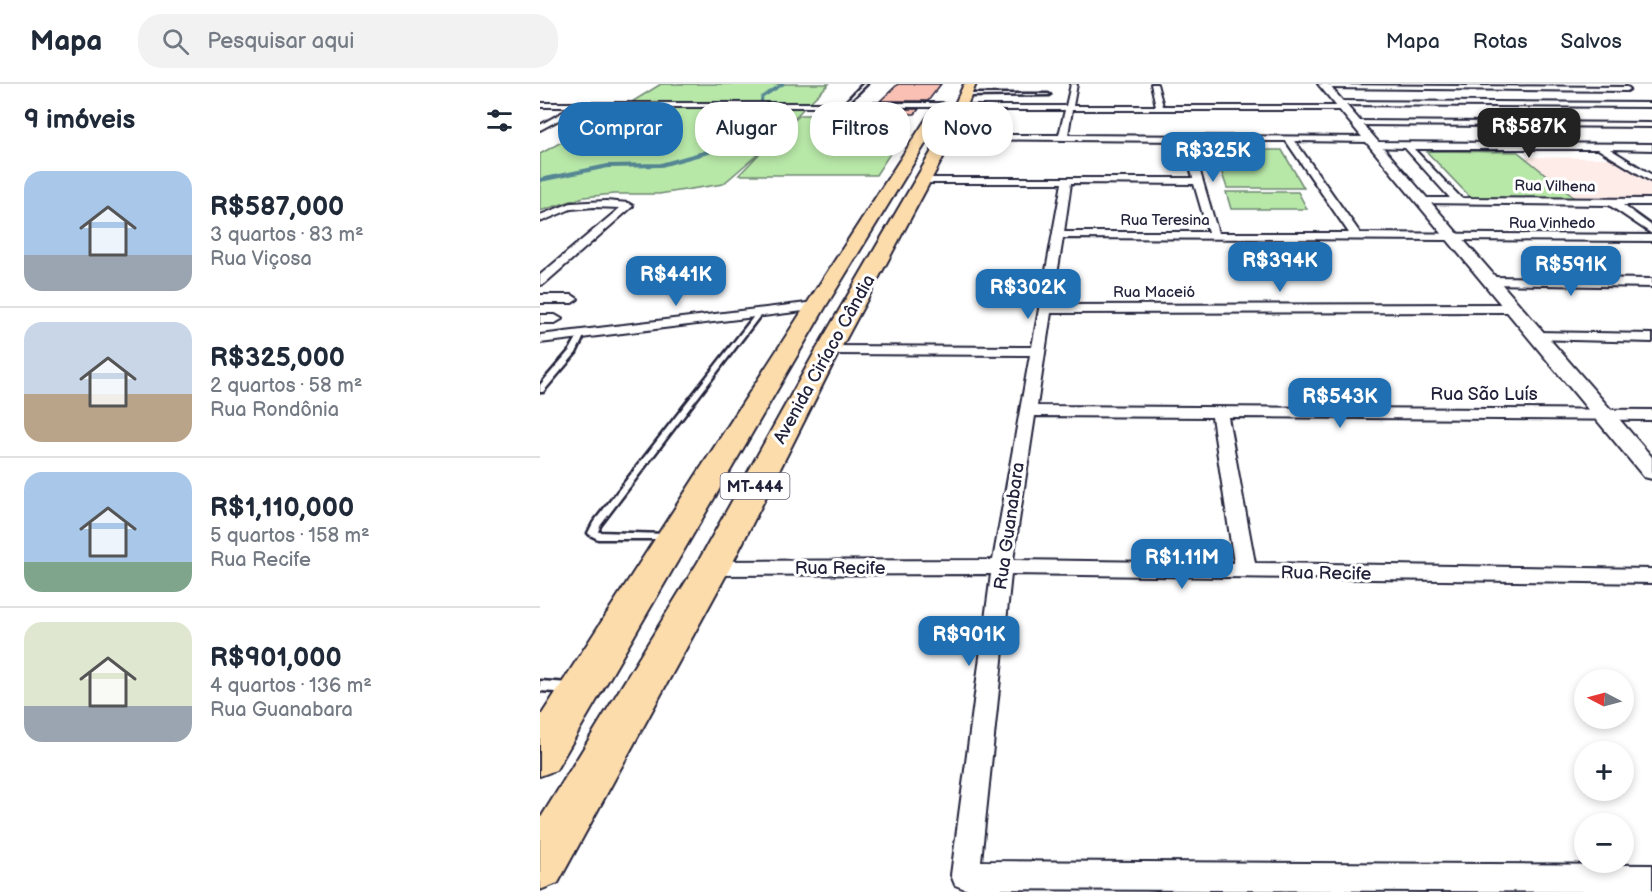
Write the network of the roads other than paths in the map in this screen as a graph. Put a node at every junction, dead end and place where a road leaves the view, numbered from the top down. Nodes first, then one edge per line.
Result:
1 (865, 84) edge
2 (1074, 84) edge
3 (1154, 84) edge
4 (1617, 84) edge
5 (1324, 86) edge
6 (1460, 87) edge
7 (1507, 88) junction
8 (1627, 89) junction
9 (1635, 93) dead end
10 (963, 95) edge
11 (1048, 95) dead end
12 (1644, 97) dead end
13 (846, 102) edge
14 (879, 102) edge
15 (1652, 103) edge
16 (540, 105) edge
17 (558, 105) edge
18 (683, 105) edge
19 (810, 105) edge
20 (1477, 105) junction
21 (1488, 105) junction
22 (1533, 105) junction
23 (1341, 106) junction
24 (1070, 108) junction
25 (1160, 108) junction
26 (1497, 111) dead end
27 (558, 118) edge
28 (1503, 121) junction
29 (1356, 123) junction
30 (1566, 125) junction
31 (1652, 125) edge
32 (540, 128) edge
33 (1013, 137) edge
34 (1064, 137) junction
35 (1186, 138) junction
36 (1289, 139) junction
37 (1372, 142) junction
38 (1407, 146) junction
39 (1533, 146) junction
40 (1599, 146) junction
41 (1652, 147) edge
42 (936, 156) edge
43 (1647, 172) edge
44 (1652, 179) edge
45 (922, 180) junction
46 (1067, 180) junction
47 (1198, 181) junction
48 (1457, 200) junction
49 (1422, 201) junction
50 (1612, 202) junction
51 (1652, 202) edge
52 (540, 219) edge
53 (1652, 231) edge
54 (1058, 235) junction
55 (1214, 236) junction
56 (1357, 237) junction
57 (1453, 237) junction
58 (1652, 238) edge
59 (540, 281) edge
60 (1490, 281) junction
61 (1652, 283) edge
62 (540, 299) edge
63 (572, 299) dead end
64 (815, 306) junction
65 (1513, 308) junction
66 (1047, 309) junction
67 (760, 312) junction
68 (540, 319) edge
69 (555, 319) dead end
70 (582, 334) junction
71 (1537, 336) junction
72 (1652, 338) edge
73 (540, 339) edge
74 (828, 350) junction
75 (1038, 351) junction
76 (540, 390) edge
77 (1028, 411) junction
78 (1219, 411) junction
79 (1603, 414) junction
80 (1652, 415) edge
81 (1652, 472) edge
82 (673, 537) junction
83 (1002, 567) junction
84 (712, 568) junction
85 (1246, 572) junction
86 (1652, 576) edge
87 (540, 686) edge
88 (581, 689) junction
89 (540, 756) edge
90 (540, 865) edge
91 (1652, 879) edge

1 - 13 lane
2 - 24 street
3 - 25 street
4 - 8 street
5 - 6 street
5 - 23 street
6 - 7 street
6 - 20 street
7 - 8 street
7 - 22 street
8 - 9 street
10 - 11 lane
10 - 14 street
10 - 24 street
10 - 64 highway, Avenida Ciríaco Cândia / MT-444
12 - 15 street
15 - 22 street
16 - 17 street
18 - 19 street
20 - 21 street
20 - 23 street
21 - 22 street
21 - 26 street
23 - 25 street
23 - 29 street
24 - 25 street
24 - 34 street
27 - 32 street
28 - 29 street
28 - 30 street
28 - 39 street
29 - 37 street
30 - 31 street
30 - 40 street
33 - 34 street
34 - 35 street
35 - 36 street
35 - 47 street
36 - 37 street
36 - 56 street
37 - 38 street
37 - 49 street
38 - 39 street
38 - 48 street
39 - 40 street
40 - 41 street
40 - 43 street
42 - 45 highway, Avenida Ciríaco Cândia / MT-444
43 - 44 street
45 - 46 street
45 - 74 highway, Avenida Ciríaco Cândia / MT-444
46 - 47 street
46 - 54 street, Rua Guanabara
47 - 55 street
48 - 49 street, Rua Vilhena
48 - 50 street, Rua Vilhena
49 - 57 street
50 - 51 street, Rua Vilhena
50 - 53 street
52 - 59 street
54 - 55 street, Rua Teresina
54 - 66 street, Rua Guanabara
55 - 56 street, Rua Teresina
56 - 57 street, Rua Teresina
57 - 58 street, Rua Vinhedo
57 - 60 street
60 - 61 street
60 - 65 street
62 - 63 street
64 - 67 street
64 - 82 highway, Avenida Ciríaco Cândia / MT-444
65 - 66 street, Rua Maceió
65 - 71 street
66 - 75 street, Rua Guanabara
67 - 70 street
67 - 82 lane
68 - 69 street
70 - 73 street
70 - 76 lane
71 - 72 street
71 - 79 street
74 - 75 street
74 - 84 highway, Avenida Ciríaco Cândia / MT-444
75 - 77 street, Rua Guanabara
77 - 78 street, Rua São Luís
77 - 83 street, Rua Guanabara
78 - 79 street, Rua São Luís
78 - 85 street
79 - 80 street, Rua São Luís
79 - 81 street
82 - 88 highway, Avenida Ciríaco Cândia / MT-444
83 - 84 street, Rua Recife
83 - 85 street, Rua Recife
83 - 91 street, Rua Guanabara
84 - 90 highway, Avenida Ciríaco Cândia / MT-444
85 - 86 street, Rua Recife
87 - 88 lane
88 - 89 highway, Avenida Ciríaco Cândia / MT-444

